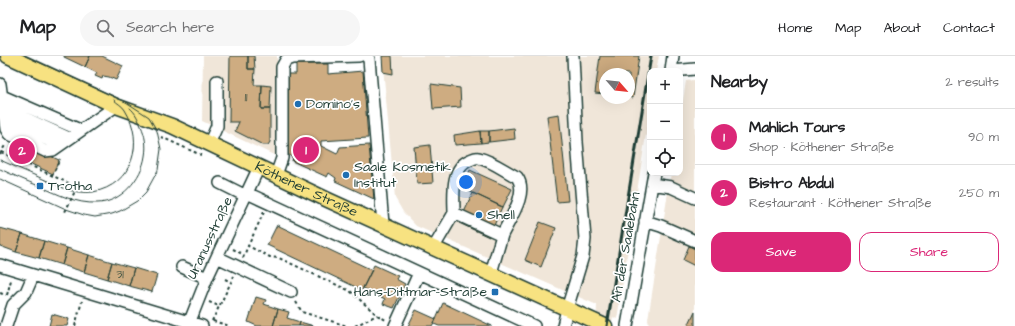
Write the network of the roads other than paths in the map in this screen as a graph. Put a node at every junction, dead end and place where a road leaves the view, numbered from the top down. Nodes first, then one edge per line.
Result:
1 (8, 56) edge
2 (359, 56) edge
3 (366, 56) edge
4 (573, 56) edge
5 (673, 56) edge
6 (671, 68) edge
7 (695, 69) edge
8 (683, 70) edge
9 (217, 81) dead end
10 (0, 84) edge
11 (2, 96) junction
12 (116, 106) junction
13 (3, 108) junction
14 (5, 121) junction
15 (80, 130) junction
16 (69, 138) junction
17 (207, 150) junction
18 (60, 151) junction
19 (259, 167) junction
20 (276, 175) junction
21 (653, 179) edge
22 (220, 183) dead end
23 (246, 194) junction
24 (695, 198) edge
25 (454, 213) junction
26 (645, 221) junction
27 (383, 224) junction
28 (502, 235) junction
29 (695, 241) edge
30 (434, 247) junction
31 (217, 257) junction
32 (0, 265) edge
33 (182, 267) dead end
34 (419, 273) junction
35 (491, 273) junction
36 (33, 276) junction
37 (208, 278) junction
38 (291, 292) road end
39 (567, 309) junction
40 (204, 322) edge
41 (188, 324) edge
42 (396, 325) edge
43 (6, 326) edge
44 (534, 326) edge
45 (563, 326) edge
46 (605, 326) edge
47 (627, 326) edge

1 - 12 main road, Köthener Straße
2 - 20 street
3 - 27 street
4 - 39 street
5 - 6 street
7 - 8 street
9 - 17 street
10 - 11 street
11 - 13 street
11 - 15 street
12 - 15 street
12 - 17 main road, Köthener Straße
13 - 14 street
13 - 16 street
14 - 18 street
14 - 18 street
15 - 16 street
16 - 18 street
17 - 19 main road, Köthener Straße
19 - 20 main road, Köthener Straße
19 - 23 street, Uranusstraße
20 - 27 main road, Köthener Straße
21 - 24 street
21 - 26 street, An der Saalebahn
22 - 23 street, Köthener Straße
23 - 31 street, Uranusstraße
23 - 34 street, Köthener Straße
25 - 28 street
25 - 28 street
25 - 30 street
26 - 29 street
26 - 47 street, An der Saalebahn
27 - 30 main road, Köthener Straße
28 - 35 street
30 - 35 main road, Köthener Straße
31 - 37 street, Uranusstraße
31 - 38 street
32 - 36 street
33 - 37 street
34 - 42 street
34 - 44 street, Köthener Straße
35 - 39 main road, Köthener Straße
36 - 41 street
36 - 43 street
37 - 41 street, Uranusstraße
39 - 45 street
39 - 46 main road, Köthener Straße
40 - 41 street

